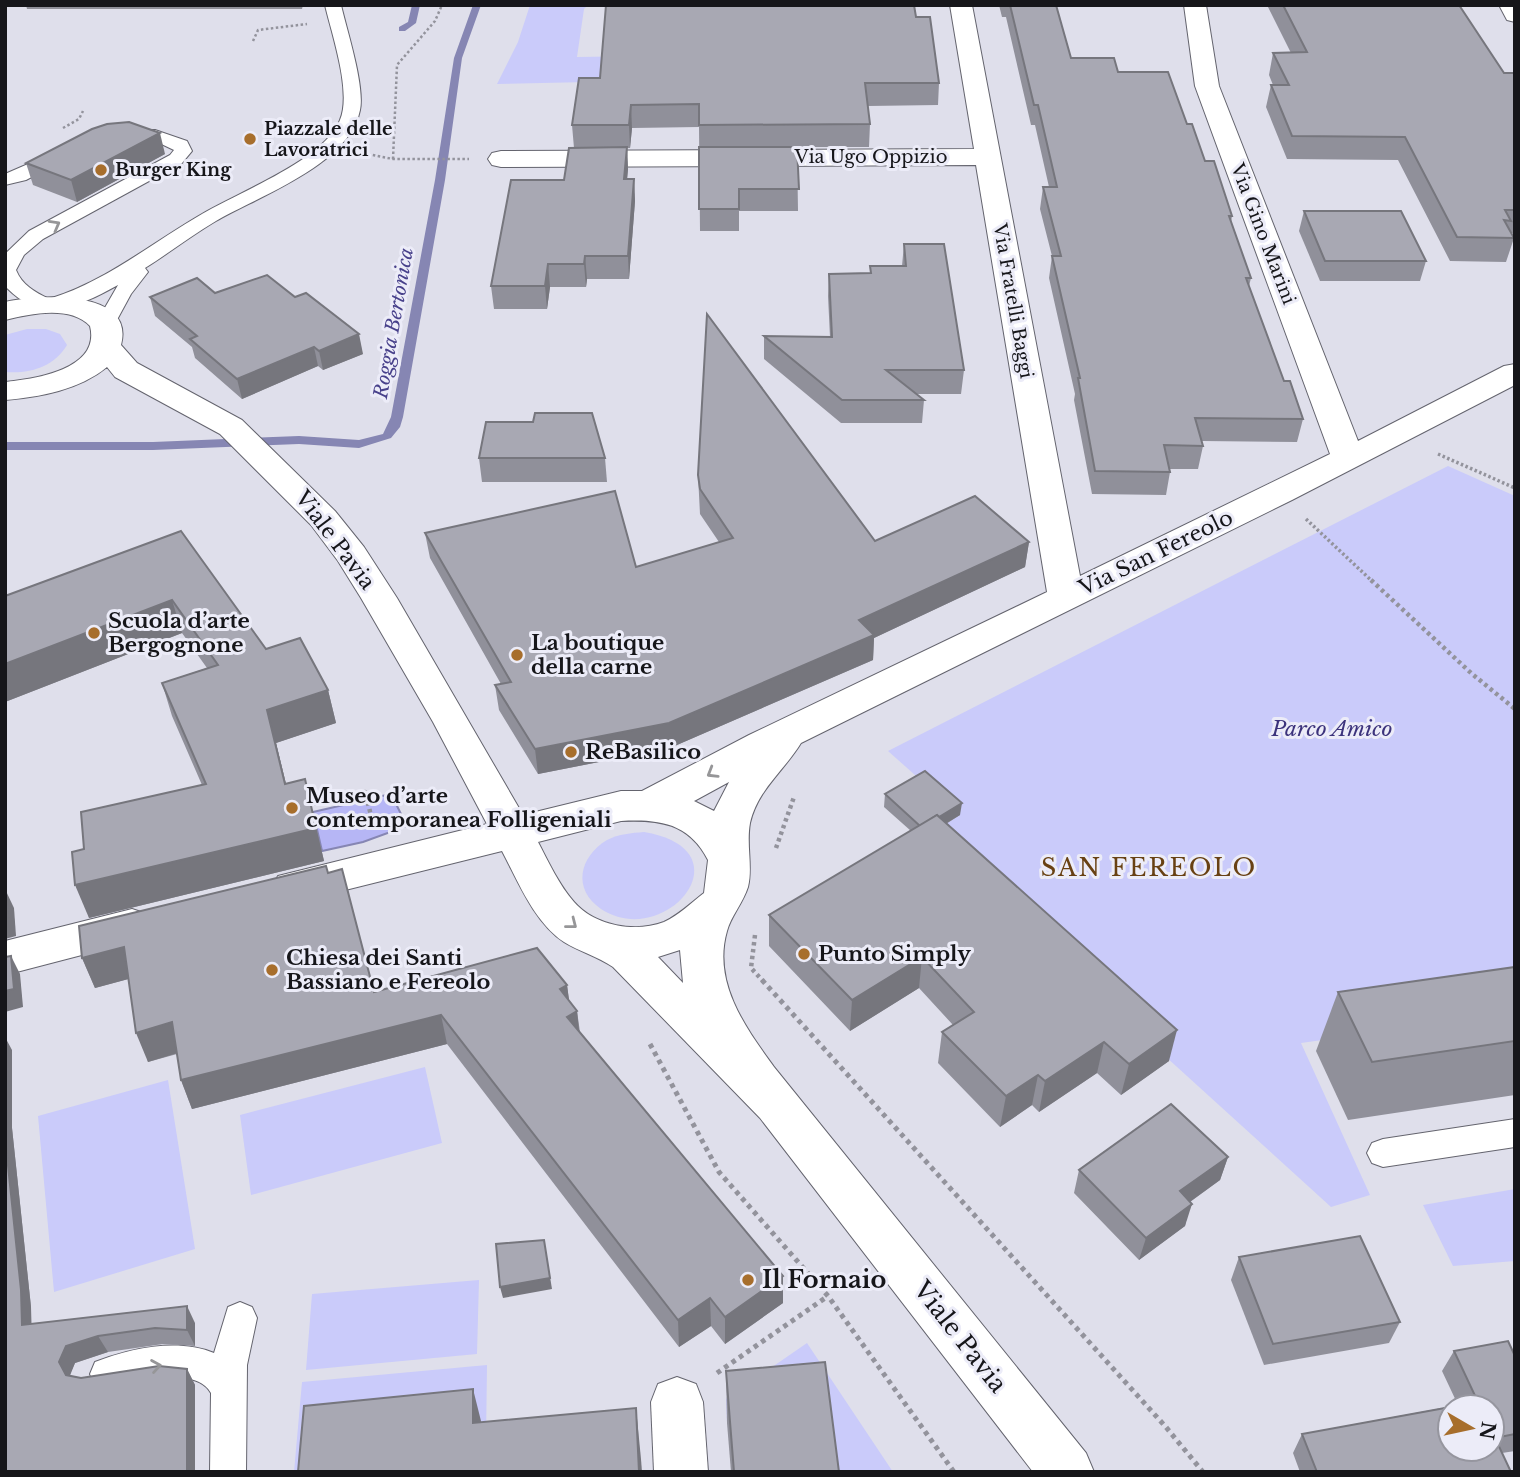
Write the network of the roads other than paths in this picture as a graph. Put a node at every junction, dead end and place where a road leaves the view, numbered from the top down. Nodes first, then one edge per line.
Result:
1 (961, 5) edge
2 (1195, 5) edge
3 (1510, 5) edge
4 (334, 13) edge
5 (1515, 15) edge
6 (110, 135) edge
7 (77, 147) edge
8 (988, 157) junction
9 (501, 159) dead end
10 (5, 180) edge
11 (156, 253) junction
12 (6, 268) edge
13 (49, 304) junction
14 (5, 311) edge
15 (106, 335) junction
16 (1515, 373) edge
17 (51, 384) junction
18 (5, 391) edge
19 (180, 399) junction
20 (1348, 458) junction
21 (1066, 597) junction
22 (795, 730) junction
23 (470, 754) junction
24 (650, 804) junction
25 (586, 815) junction
26 (512, 832) junction
27 (728, 859) junction
28 (548, 892) junction
29 (262, 894) edge
30 (718, 905) junction
31 (167, 918) edge
32 (608, 942) junction
33 (5, 958) edge
34 (776, 1104) junction
35 (1515, 1133) edge
36 (1383, 1153) dead end
37 (240, 1318) dead end
38 (89, 1377) edge
39 (228, 1389) junction
40 (677, 1402) road end
41 (228, 1472) edge
42 (681, 1472) edge
43 (1067, 1472) edge

1 - 8 street, Via Fratelli Baggi
2 - 20 street, Via Gino Marini
3 - 5 street
4 - 11 lane
12 -> 6 lane
7 - 10 lane
8 - 9 street, Via Ugo Oppizio
8 - 21 street, Via Fratelli Baggi
11 - 13 lane
11 - 15 lane
12 - 13 lane
13 - 14 street
13 - 15 street, Viale Pavia
15 - 17 street
15 - 19 street, Viale Pavia
16 - 20 street, Via San Fereolo
17 - 18 street
17 - 19 street, Viale Pavia
19 - 23 street, Viale Pavia
20 - 21 street, Via San Fereolo
21 - 22 street, Via San Fereolo
22 -> 24 street, Via San Fereolo
22 - 27 street, Via San Fereolo
23 - 25 street, Viale Pavia
23 - 26 street, Viale Pavia
24 - 25 street, Via San Fereolo
24 - 27 street, Via San Fereolo
25 - 26 street, Via San Fereolo
25 - 28 street
26 - 28 street, Viale Pavia
26 - 29 street, Via San Fereolo
27 - 30 street, Via San Fereolo
28 -> 32 street, Viale Pavia
30 - 32 street
30 - 34 street, Viale Pavia
31 - 33 street
32 - 34 street, Viale Pavia
34 - 43 street, Viale Pavia
35 - 36 lane
37 - 39 lane
38 -> 39 lane
39 - 41 lane
40 - 42 street

